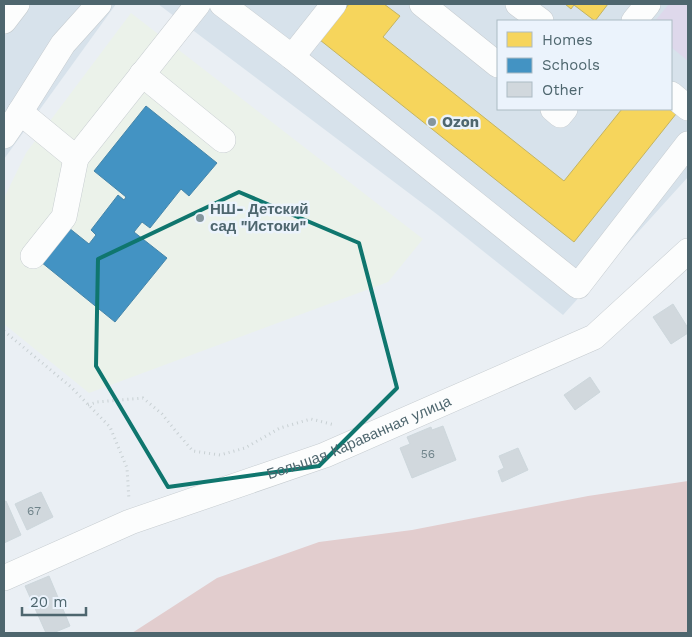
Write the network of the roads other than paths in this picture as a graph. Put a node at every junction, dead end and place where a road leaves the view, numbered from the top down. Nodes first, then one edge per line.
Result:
1 (17, 4) edge
2 (99, 4) edge
3 (198, 4) edge
4 (222, 4) edge
5 (334, 4) edge
6 (422, 4) edge
7 (518, 4) edge
8 (648, 4) edge
9 (540, 20) edge
10 (635, 20) edge
11 (4, 21) edge
12 (292, 57) junction
13 (497, 64) edge
14 (142, 74) junction
15 (672, 95) edge
16 (688, 108) edge
17 (554, 110) edge
18 (564, 110) edge
19 (10, 123) edge
20 (223, 140) dead end
21 (688, 144) edge
22 (76, 158) junction
23 (33, 256) dead end
24 (684, 262) edge
25 (4, 578) edge

1 - 11 street
2 - 19 street
3 - 14 street
4 - 12 street
5 - 12 street
6 - 13 street
7 - 9 street
8 - 10 street
12 - 21 street
14 - 20 street
14 - 22 street
15 - 16 street
17 - 18 street
19 - 22 street
22 - 23 street
24 - 25 street, Большая Караванная улица

